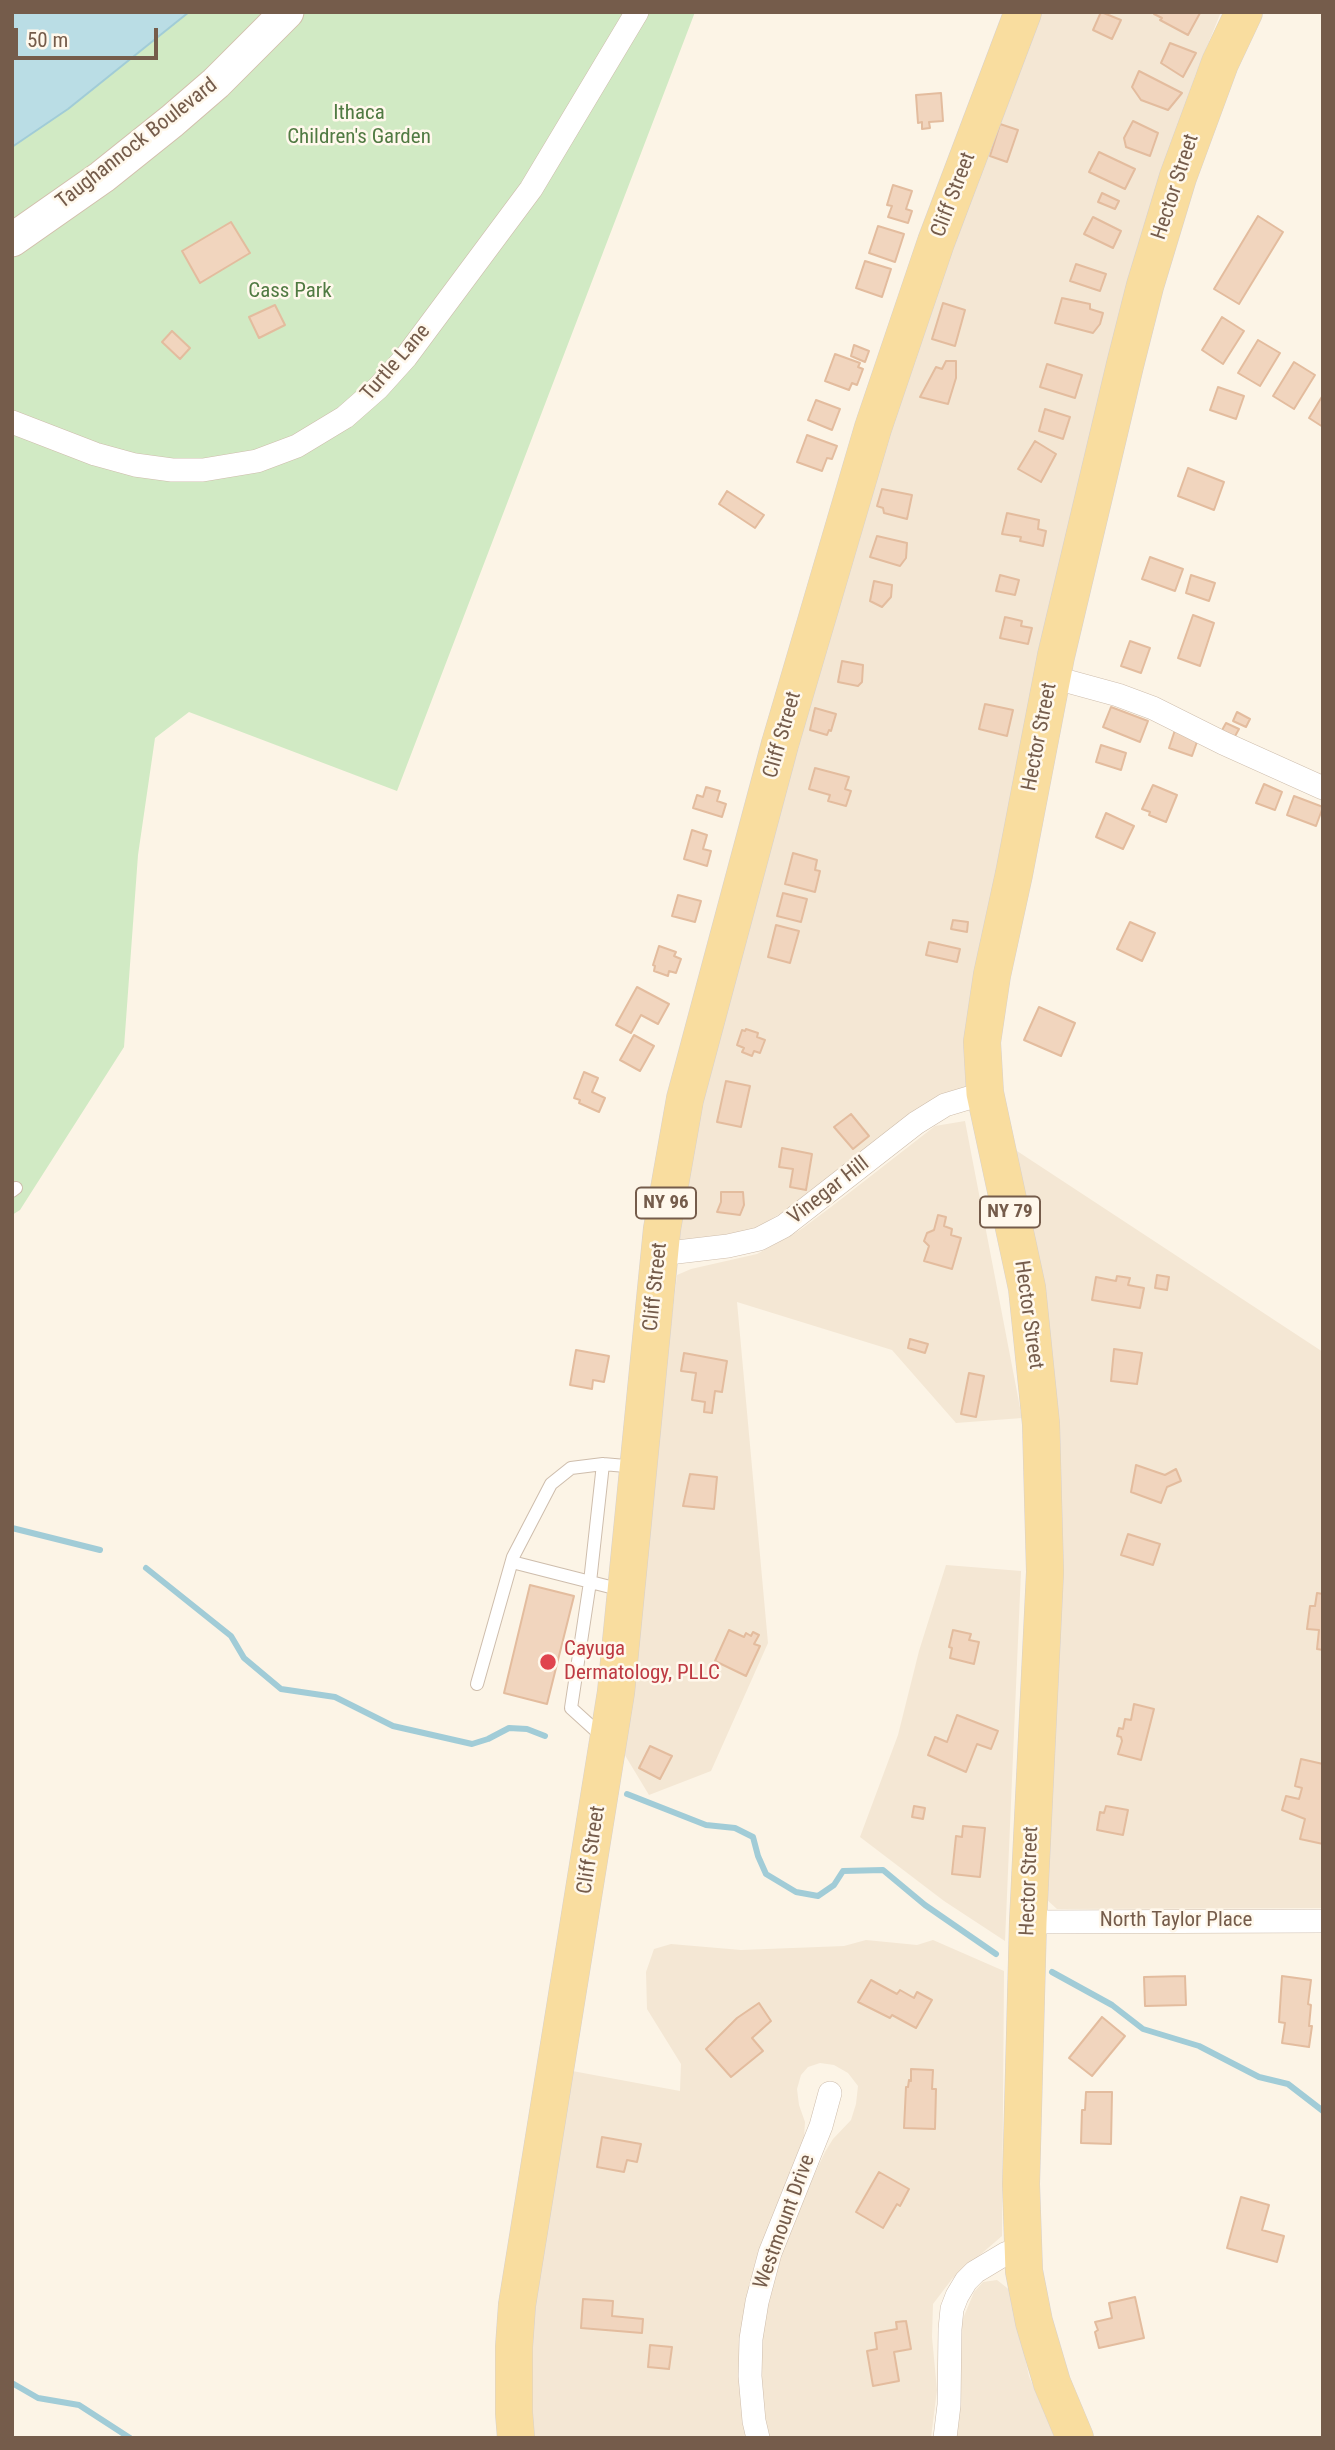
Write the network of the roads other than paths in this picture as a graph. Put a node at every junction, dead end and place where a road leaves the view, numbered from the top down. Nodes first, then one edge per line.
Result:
1 (287, 12) edge
2 (637, 12) edge
3 (1023, 12) edge
4 (1244, 12) edge
5 (12, 240) edge
6 (12, 422) edge
7 (1052, 677) junction
8 (1323, 788) edge
9 (985, 1093) junction
10 (660, 1254) junction
11 (620, 1466) junction
12 (512, 1562) junction
13 (590, 1582) junction
14 (626, 1591) junction
15 (477, 1684) dead end
16 (609, 1743) junction
17 (1323, 1921) edge
18 (1028, 1922) junction
19 (830, 2093) dead end
20 (1023, 2247) junction
21 (516, 2438) edge
22 (758, 2438) edge
23 (945, 2438) edge
24 (1075, 2438) edge

1 - 5 main road, Taughannock Boulevard
2 - 6 street, Turtle Lane
3 - 10 main road, Cliff Street / NY 96
4 - 7 main road, Hector Street / NY 79
7 - 8 street
7 - 9 main road, Hector Street / NY 79
9 - 10 street, Vinegar Hill
9 - 18 main road, Hector Street / NY 79
10 - 11 main road, Cliff Street / NY 96
11 - 12 lane
11 - 13 lane
11 - 14 main road, Cliff Street / NY 96
12 - 13 lane
12 - 15 lane
13 - 14 lane
13 - 16 lane
14 - 16 main road, Cliff Street / NY 96
16 - 21 main road, Cliff Street / NY 96
17 - 18 street, North Taylor Place
18 - 20 main road, Hector Street / NY 79
19 - 22 street, Westmount Drive
20 - 23 street
20 - 24 main road, Hector Street / NY 79

